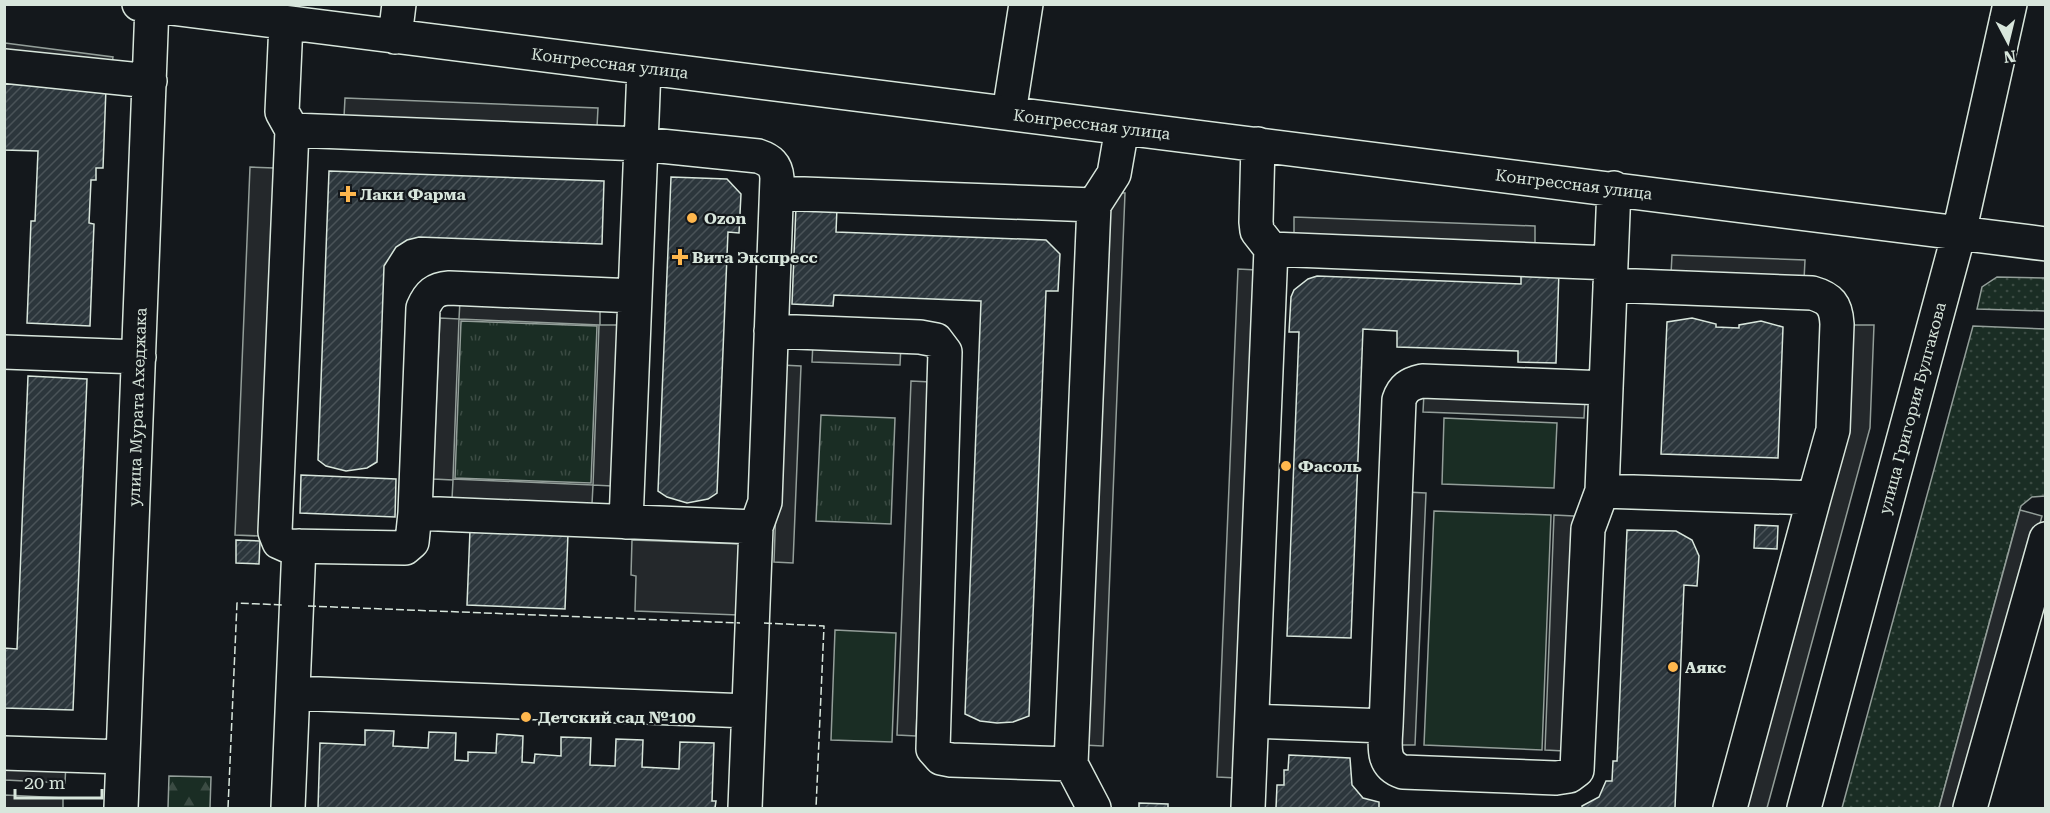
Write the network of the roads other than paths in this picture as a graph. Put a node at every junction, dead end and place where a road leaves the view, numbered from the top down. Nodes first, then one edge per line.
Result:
1 (399, 4) edge
2 (1026, 4) edge
3 (2010, 4) edge
4 (146, 5) edge
5 (286, 23) junction
6 (395, 37) junction
7 (4, 66) edge
8 (644, 68) junction
9 (150, 81) junction
10 (1009, 113) junction
11 (1122, 128) junction
12 (292, 130) junction
13 (641, 144) junction
14 (1258, 144) junction
15 (1614, 189) junction
16 (777, 193) junction
17 (1094, 205) junction
18 (1959, 233) junction
19 (2046, 244) edge
20 (1271, 249) junction
21 (1610, 274) junction
22 (635, 296) junction
23 (771, 331) junction
24 (4, 352) edge
25 (139, 357) junction
26 (1606, 388) junction
27 (1602, 490) junction
28 (1814, 498) junction
29 (415, 513) junction
30 (626, 522) junction
31 (756, 526) junction
32 (2046, 539) edge
33 (299, 546) junction
34 (293, 693) junction
35 (748, 711) junction
36 (1252, 721) junction
37 (1386, 726) junction
38 (4, 753) edge
39 (123, 758) junction
40 (1071, 764) junction
41 (121, 808) edge
42 (288, 808) edge
43 (745, 808) edge
44 (1094, 808) edge
45 (1248, 808) edge
46 (1730, 808) edge
47 (1804, 808) edge
48 (1970, 808) edge

1 - 6 street
2 - 10 street
3 - 18 street, улица Григория Булгакова
4 - 5 street, Конгрессная улица
4 - 9 street, улица Мурата Ахеджака
5 - 6 street, Конгрессная улица
5 - 12 street
6 - 8 street, Конгрессная улица
7 - 9 street
8 - 10 street, Конгрессная улица
8 - 13 street
9 - 25 street, улица Мурата Ахеджака
10 - 11 street, Конгрессная улица
11 - 14 street, Конгрессная улица
11 - 17 street
12 - 13 street
12 - 33 street
13 - 16 street
13 - 22 street
14 - 15 street, Конгрессная улица
14 - 20 street
15 - 18 street, Конгрессная улица
15 - 21 street
16 - 17 street
16 - 23 street
17 - 40 street
18 - 19 street, Конгрессная улица
18 - 47 street, улица Григория Булгакова
20 - 21 street
20 - 36 street
21 - 26 street
21 - 28 street
22 - 29 street
22 - 30 street
23 - 31 street
23 - 40 street
24 - 25 street
25 - 39 street, улица Мурата Ахеджака
26 - 27 street
26 - 37 street
27 - 28 street
27 - 37 street
28 - 46 street
29 - 30 street
29 - 33 street
30 - 31 street
31 - 35 street
32 - 48 street
33 - 34 street
34 - 35 street
34 - 42 street
35 - 43 street
36 - 37 street
36 - 45 street
38 - 39 street
39 - 41 street, улица Мурата Ахеджака
40 - 44 street

